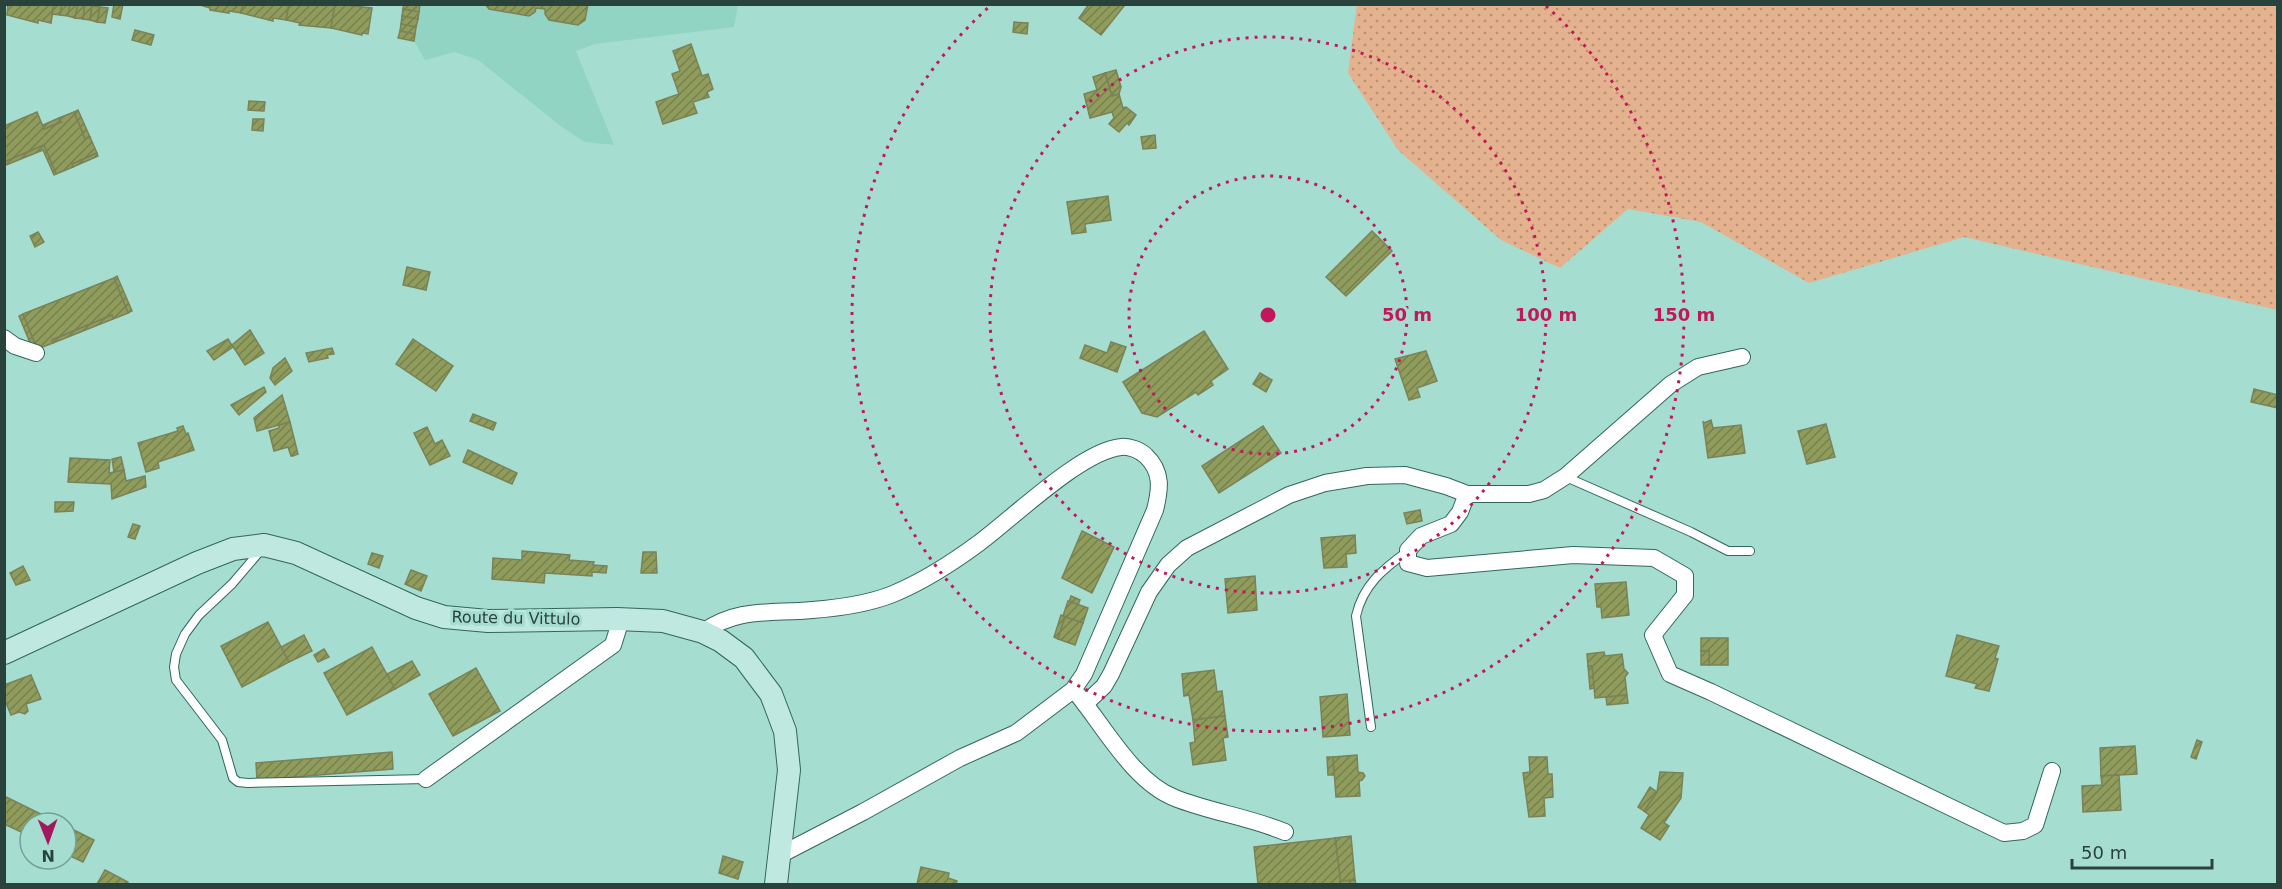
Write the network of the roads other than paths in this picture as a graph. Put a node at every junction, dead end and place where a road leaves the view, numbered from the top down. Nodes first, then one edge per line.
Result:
1 (4, 338) edge
2 (36, 354) dead end
3 (1742, 357) dead end
4 (1566, 476) junction
5 (1467, 494) junction
6 (264, 545) junction
7 (1408, 550) junction
8 (1750, 550) dead end
9 (617, 619) junction
10 (703, 632) junction
11 (4, 652) edge
12 (1073, 690) junction
13 (1085, 704) junction
14 (1371, 727) dead end
15 (2052, 771) dead end
16 (426, 779) joint
17 (1285, 832) dead end
18 (780, 855) junction
19 (776, 885) edge

1 - 2 street
3 - 4 street
4 - 5 street
4 - 8 lane
5 - 7 street
5 - 13 street
6 - 9 street, Route du Vittulo
6 - 11 street, Route du Vittulo
6 - 16 lane
7 - 14 lane
7 - 15 street
9 - 10 street, Route du Vittulo
9 - 16 street
10 - 12 street
10 - 18 street, Route du Vittulo
12 - 13 street
12 - 18 street
13 - 17 street
18 - 19 street, Route du Vittulo

